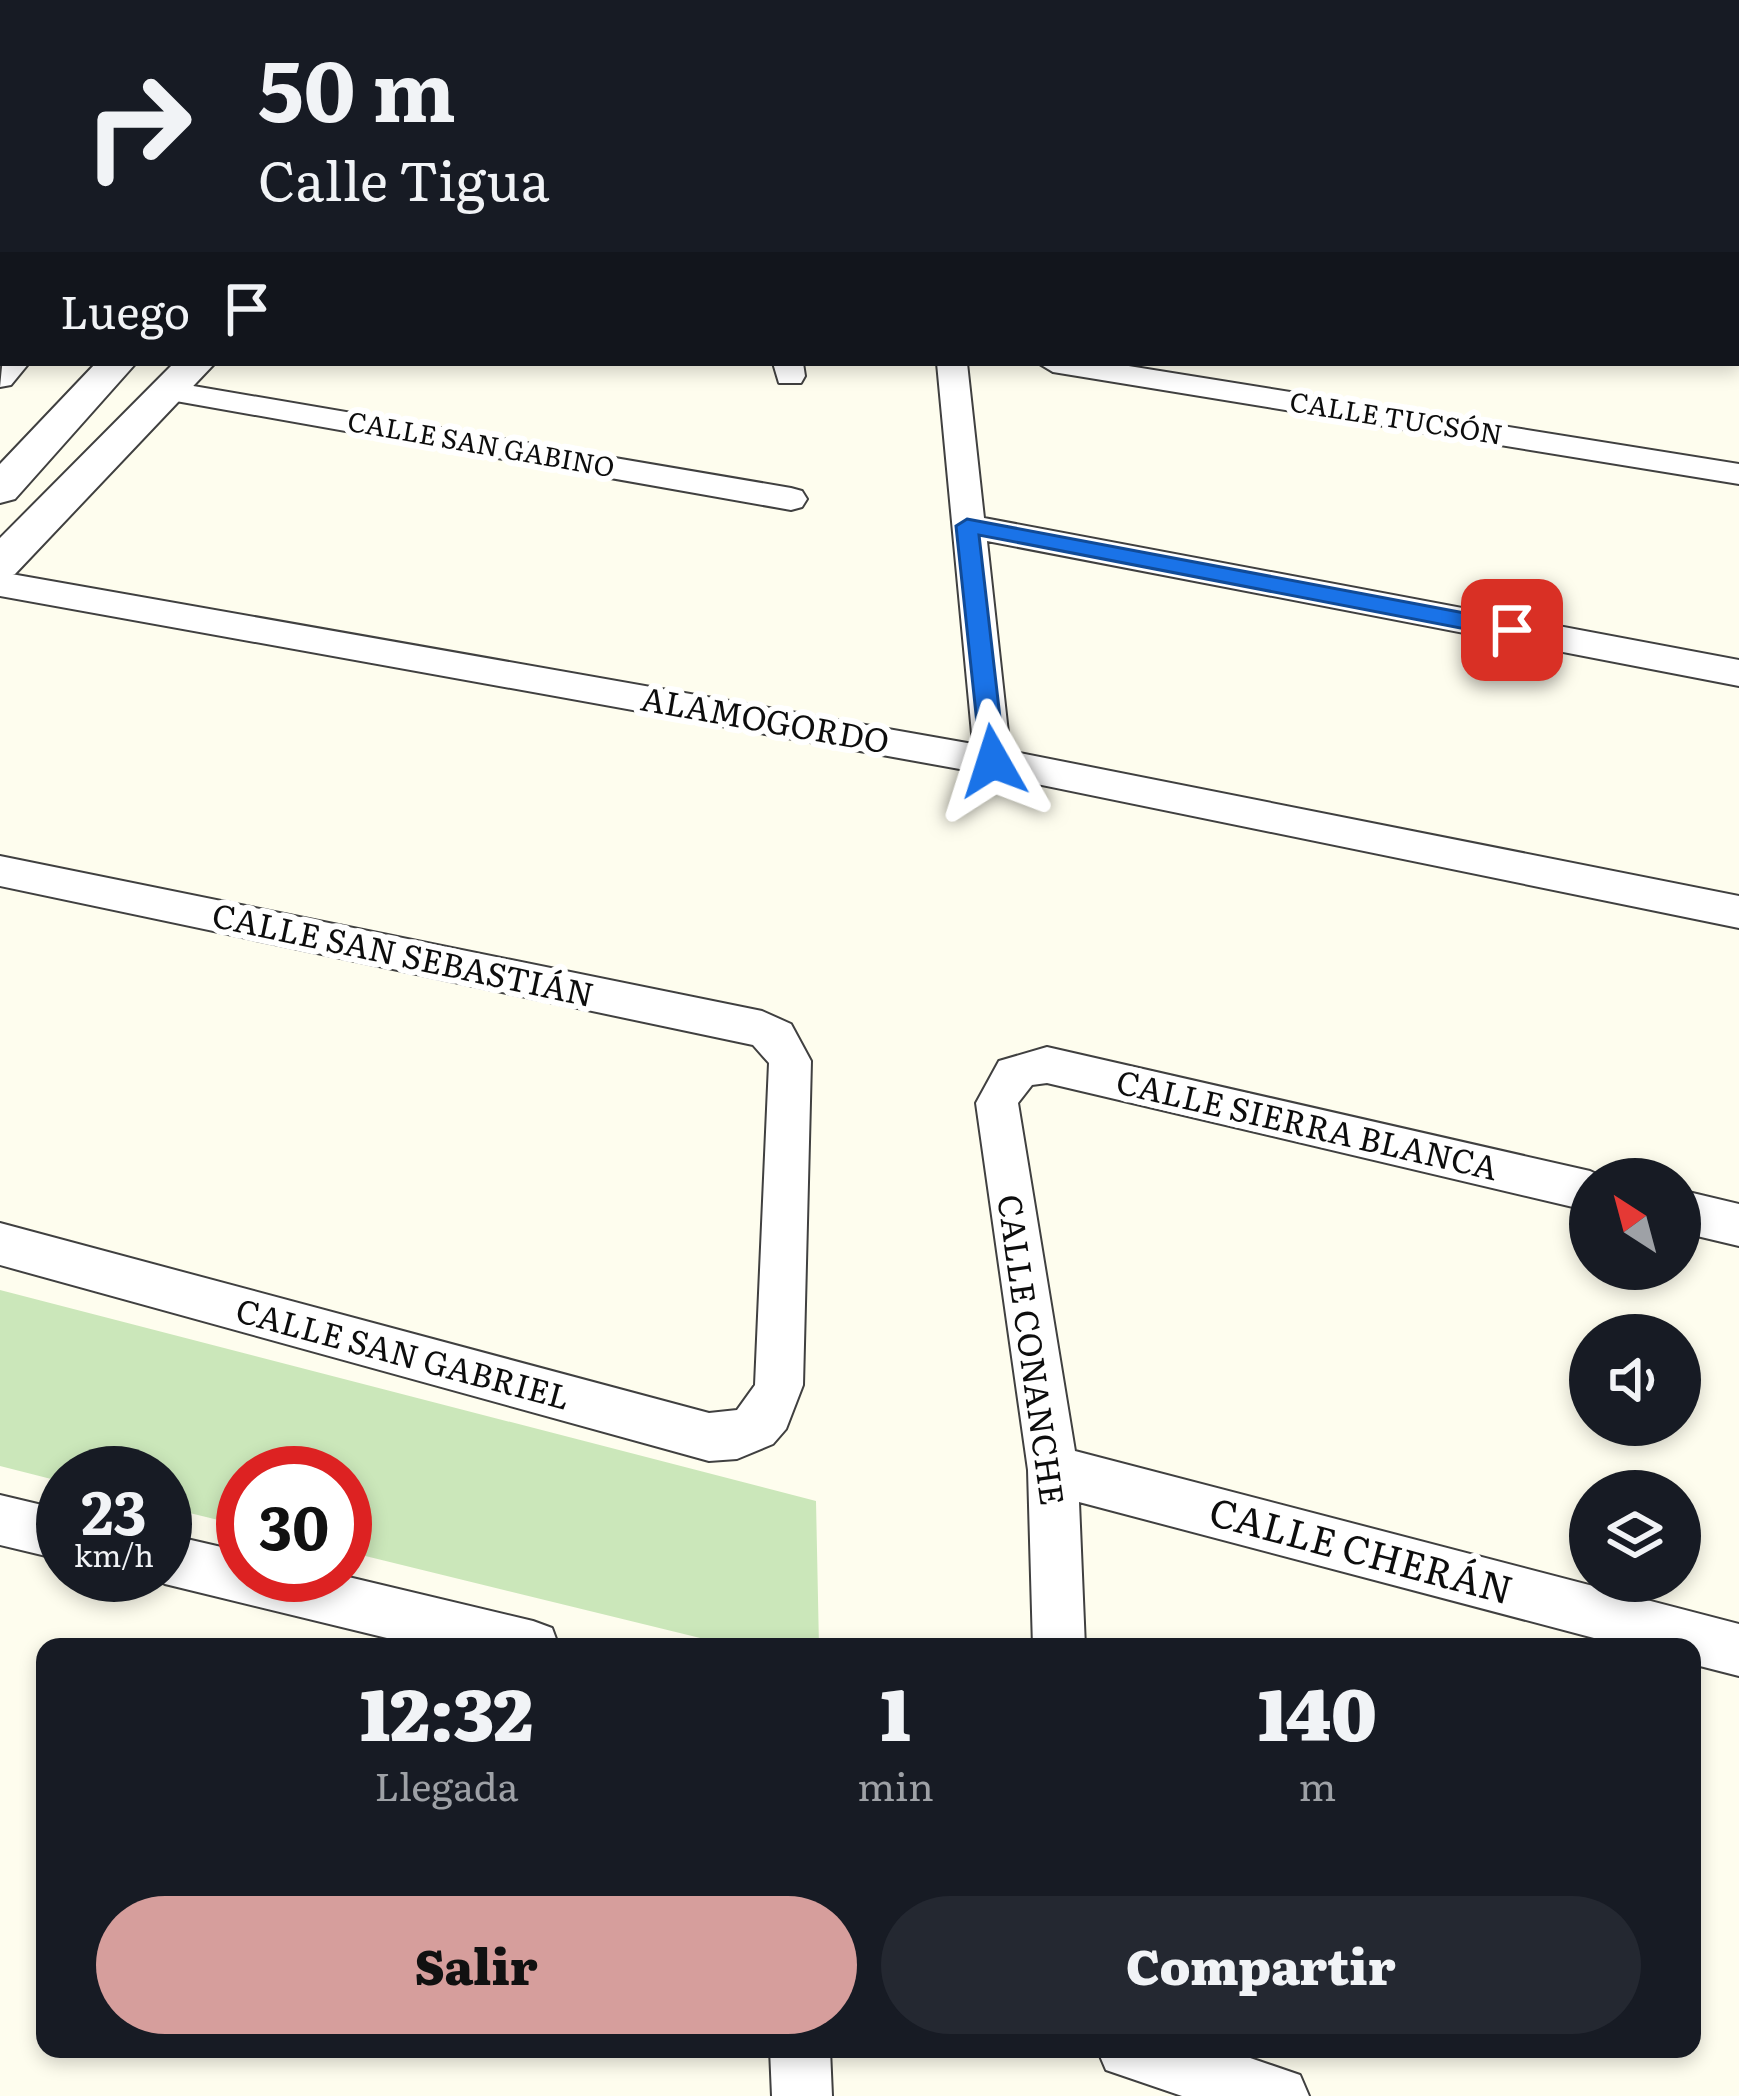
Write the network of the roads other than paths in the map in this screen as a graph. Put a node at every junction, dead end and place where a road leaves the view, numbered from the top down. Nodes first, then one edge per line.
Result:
1 (114, 366) edge
2 (951, 366) edge
3 (1072, 366) edge
4 (183, 377) edge
5 (1739, 474) edge
6 (0, 489) edge
7 (791, 499) dead end
8 (967, 526) junction
9 (0, 564) edge
10 (0, 584) edge
11 (1739, 674) edge
12 (993, 761) junction
13 (0, 871) edge
14 (1739, 912) edge
15 (1024, 1066) joint
16 (1569, 1186) edge
17 (1701, 1216) edge
18 (1739, 1225) edge
19 (0, 1244) edge
20 (779, 1385) joint
21 (1053, 1470) junction
22 (0, 1520) edge
23 (36, 1529) edge
24 (192, 1565) edge
25 (495, 1638) edge
26 (1059, 1638) edge
27 (1693, 1638) edge
28 (1701, 1640) edge
29 (1739, 1650) edge
30 (800, 2058) edge
31 (1156, 2058) edge
32 (802, 2096) edge
33 (1279, 2096) edge

1 - 6 street
2 - 8 street
3 - 5 street, CALLE TUCSÓN
4 - 7 street, CALLE SAN GABINO
4 - 9 street
8 - 11 street
8 - 12 street
10 - 12 street, ALAMOGORDO
12 - 14 street, ALAMOGORDO
13 - 20 street, CALLE SAN SEBASTIÁN
15 - 16 street, CALLE SIERRA BLANCA
15 - 21 street, CALLE CONANCHE
17 - 18 street
19 - 20 street, CALLE SAN GABRIEL
21 - 26 street, CALLE CONANCHE
21 - 27 street, CALLE CHERÁN
22 - 23 street
24 - 25 street
28 - 29 street, CALLE CHERÁN
30 - 32 street
31 - 33 street

